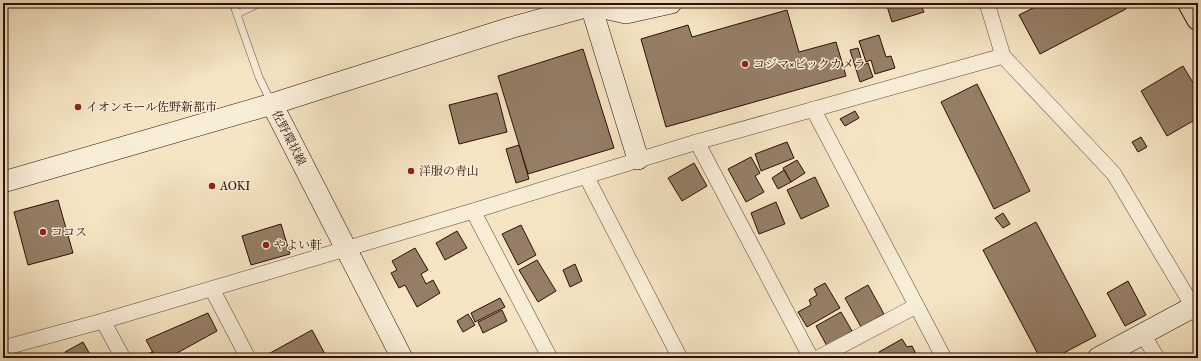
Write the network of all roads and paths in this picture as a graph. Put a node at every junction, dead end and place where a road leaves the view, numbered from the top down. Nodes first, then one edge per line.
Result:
1 (233, 3) edge
2 (260, 3) edge
3 (670, 3) edge
4 (987, 3) edge
5 (1189, 3) edge
6 (594, 4) edge
7 (237, 14) junction
8 (1198, 19) edge
9 (1003, 56) junction
10 (272, 104) junction
11 (813, 109) junction
12 (697, 142) junction
13 (638, 160) junction
14 (586, 176) junction
15 (3, 182) edge
16 (473, 211) junction
17 (346, 249) junction
18 (212, 289) junction
19 (916, 306) junction
20 (1196, 311) edge
21 (103, 321) junction
22 (1143, 334) junction
23 (3, 348) edge
24 (123, 358) edge
25 (248, 358) edge
26 (402, 358) edge
27 (550, 358) edge
28 (680, 358) edge
29 (811, 358) edge
30 (818, 358) edge
31 (944, 358) edge
32 (1098, 358) edge
33 (1157, 358) edge

1 - 7 lane
2 - 7 lane
3 - 6 street
4 - 9 street
5 - 8 highway
6 - 10 street
6 - 13 street
7 - 10 lane
9 - 11 street
9 - 20 street
10 - 15 street, 佐野環状線
10 - 17 street, 佐野環状線
11 - 12 street
11 - 19 street
12 - 13 street
12 - 29 street
13 - 14 street
14 - 16 street
14 - 28 street
16 - 17 street
16 - 27 street
17 - 18 street
17 - 26 street, 佐野環状線
18 - 21 street
18 - 25 street
19 - 30 street
19 - 31 street
20 - 22 street
21 - 23 street
21 - 24 street
22 - 32 street
22 - 33 street

